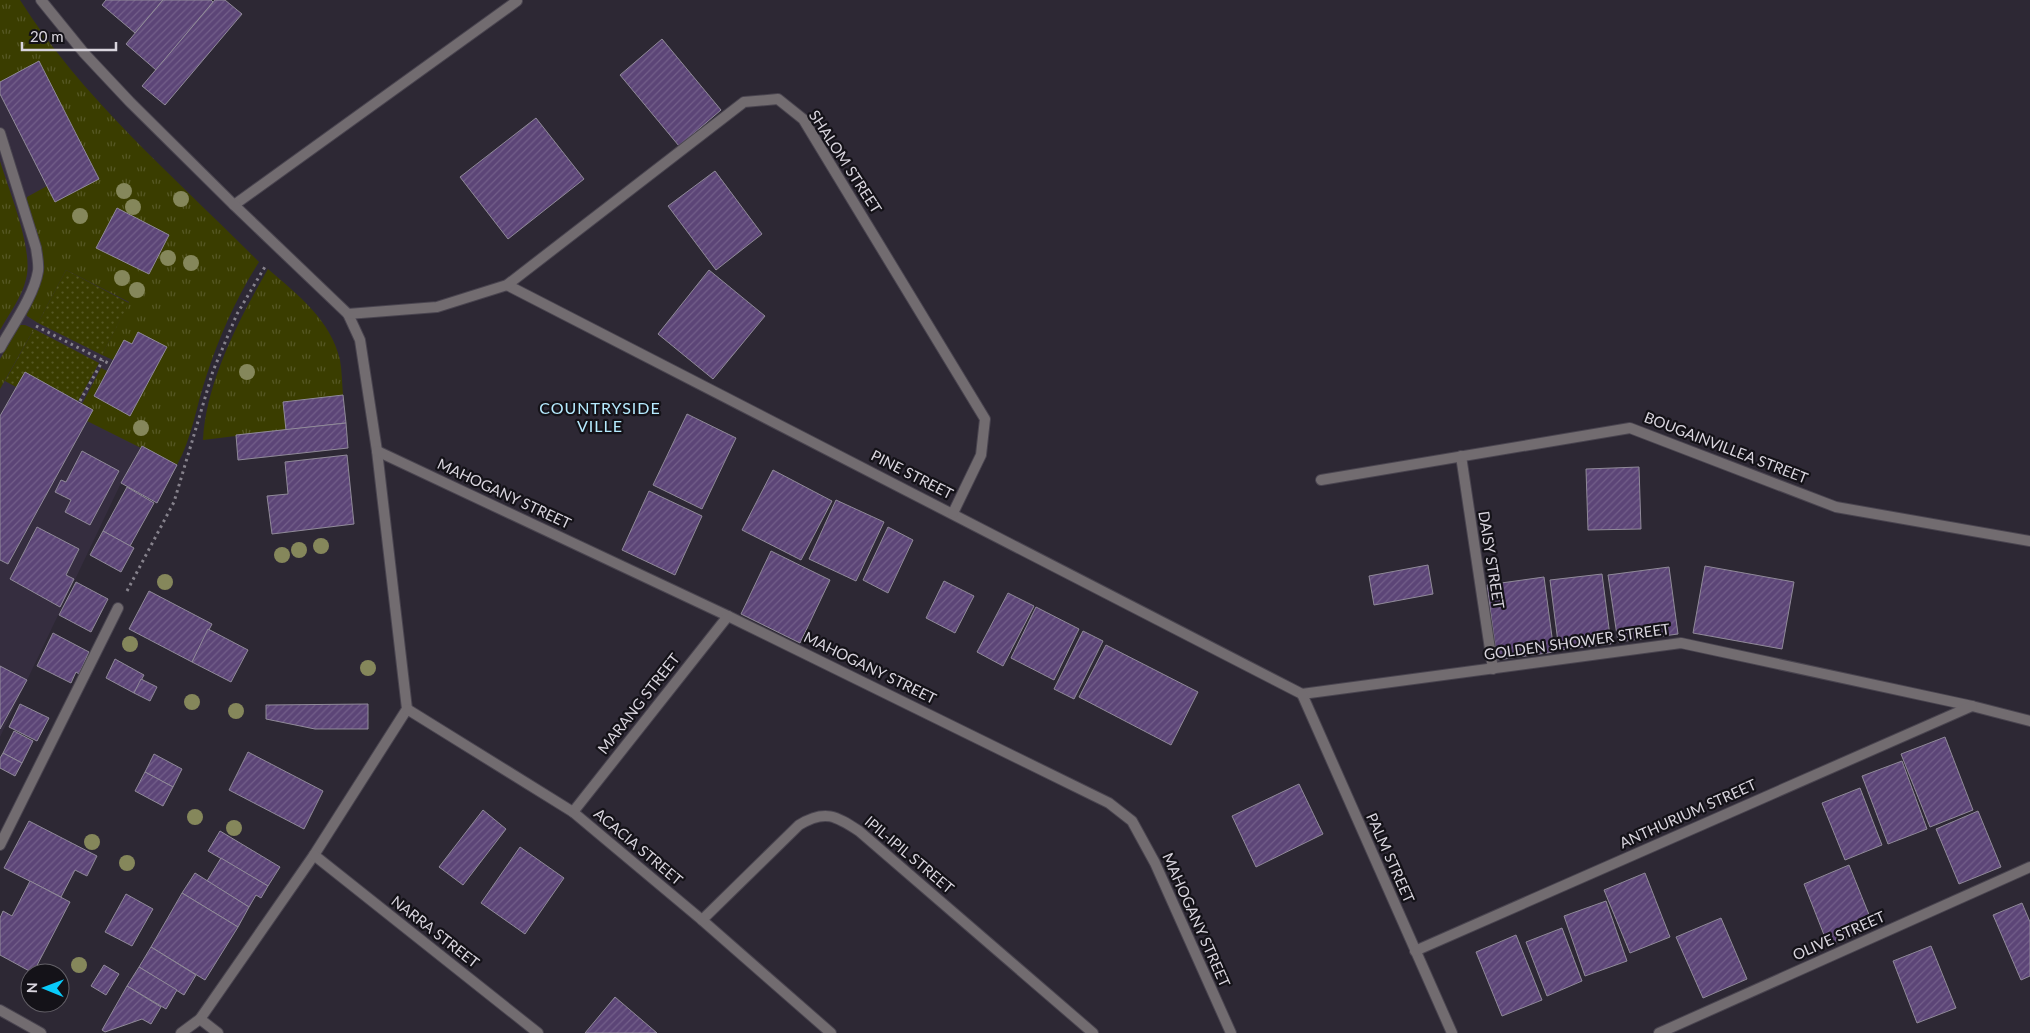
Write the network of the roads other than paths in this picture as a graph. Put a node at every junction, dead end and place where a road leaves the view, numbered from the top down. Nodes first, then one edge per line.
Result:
1 (41, 0) edge
2 (517, 1) edge
3 (0, 133) edge
4 (234, 205) junction
5 (507, 285) junction
6 (348, 314) junction
7 (0, 348) edge
8 (378, 451) junction
9 (1460, 456) junction
10 (1321, 480) dead end
11 (953, 514) junction
12 (2030, 541) edge
13 (118, 608) road end
14 (728, 616) junction
15 (1493, 669) junction
16 (1302, 694) junction
17 (1972, 706) junction
18 (407, 708) junction
19 (2030, 721) edge
20 (572, 812) junction
21 (0, 845) edge
22 (314, 855) junction
23 (2030, 867) edge
24 (702, 920) junction
25 (1415, 950) junction
26 (0, 1010) edge
27 (200, 1019) junction
28 (41, 1033) edge
29 (181, 1033) edge
30 (218, 1033) edge
31 (538, 1033) edge
32 (831, 1033) edge
33 (1093, 1033) edge
34 (1231, 1033) edge
35 (1452, 1033) edge
36 (1659, 1033) edge

1 - 4 street
2 - 4 street
3 - 7 street
4 - 6 street
5 - 6 street
5 - 11 street, PINE STREET
5 - 11 street, SHALOM STREET
6 - 8 street
8 - 14 street, MAHOGANY STREET
8 - 18 street
9 - 10 street, BOUGAINVILLEA STREET
9 - 12 street, BOUGAINVILLEA STREET
9 - 15 street, DAISY STREET
11 - 16 street, PINE STREET
13 - 21 street
14 - 20 street, MARANG STREET
14 - 34 street, MAHOGANY STREET
15 - 16 street, GOLDEN SHOWER STREET
15 - 17 street, GOLDEN SHOWER STREET
16 - 25 street, PALM STREET
17 - 19 street, GOLDEN SHOWER STREET
17 - 25 street, ANTHURIUM STREET
18 - 20 street, ACACIA STREET
18 - 22 street
20 - 24 street, ACACIA STREET
22 - 27 street
22 - 31 street, NARRA STREET
23 - 36 street, OLIVE STREET
24 - 32 street, ACACIA STREET
24 - 33 street, IPIL-IPIL STREET
25 - 35 street, PALM STREET
26 - 28 street
27 - 29 street
27 - 30 street

